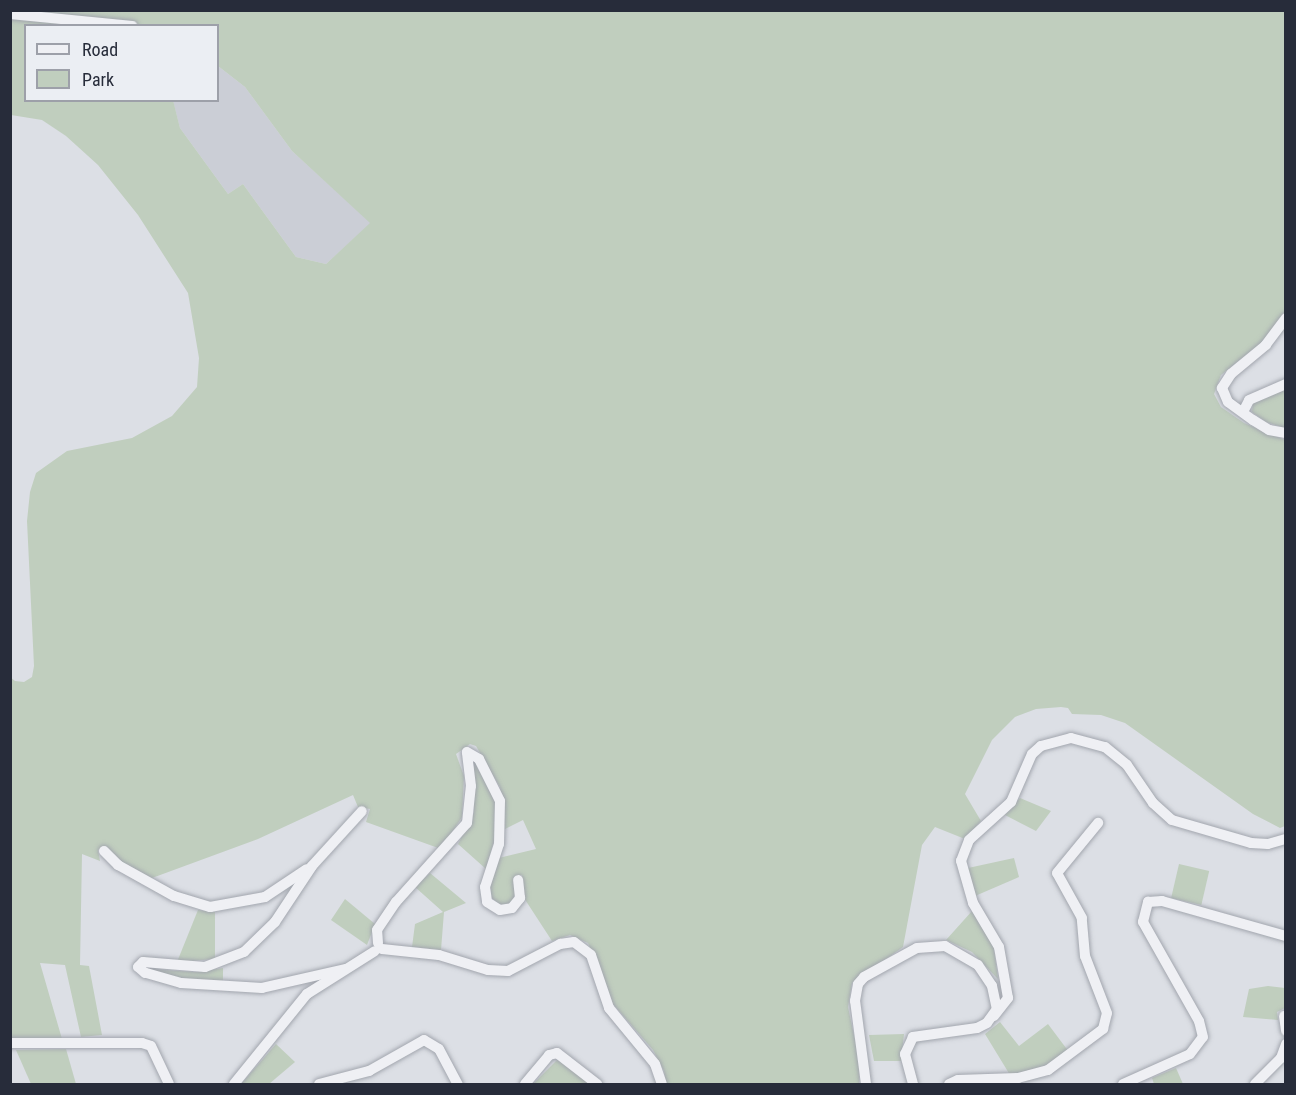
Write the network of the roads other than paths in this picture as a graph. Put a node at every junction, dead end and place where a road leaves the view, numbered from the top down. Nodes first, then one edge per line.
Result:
1 (10, 14) edge
2 (112, 24) edge
3 (1286, 318) edge
4 (1286, 384) edge
5 (1243, 412) junction
6 (1286, 433) edge
7 (363, 811) dead end
8 (1098, 823) dead end
9 (1286, 839) edge
10 (104, 852) dead end
11 (312, 866) junction
12 (518, 880) dead end
13 (1286, 936) edge
14 (378, 948) junction
15 (345, 969) junction
16 (994, 1016) junction
17 (1284, 1016) edge
18 (1286, 1031) edge
19 (10, 1043) edge
20 (1286, 1044) edge
21 (169, 1084) edge
22 (234, 1084) edge
23 (319, 1084) edge
24 (458, 1084) edge
25 (525, 1084) edge
26 (597, 1084) edge
27 (662, 1084) edge
28 (866, 1084) edge
29 (913, 1084) edge
30 (950, 1084) edge
31 (1123, 1084) edge
32 (1255, 1084) edge

1 - 2 street
3 - 5 street
4 - 5 street
5 - 6 street
7 - 11 street
8 - 30 street
9 - 16 street
10 - 11 street
11 - 15 street
12 - 14 street
13 - 31 street
14 - 15 street
14 - 27 street
15 - 22 street
16 - 28 street
16 - 29 street
17 - 18 street
19 - 21 street
20 - 32 street
23 - 24 street
25 - 26 street

